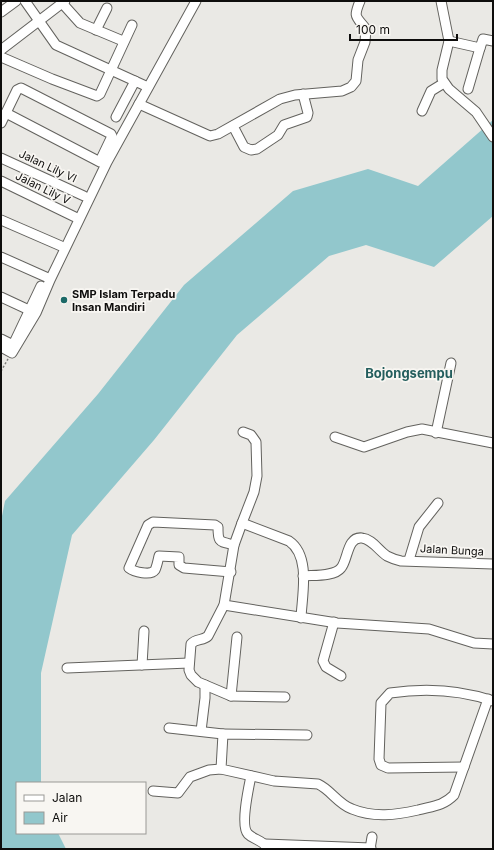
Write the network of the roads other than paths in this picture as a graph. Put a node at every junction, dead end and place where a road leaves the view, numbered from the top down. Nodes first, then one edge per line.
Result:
1 (16, 1) edge
2 (25, 1) edge
3 (196, 1) edge
4 (360, 1) edge
5 (441, 1) edge
6 (64, 2) edge
7 (108, 8) dead end
8 (1, 12) edge
9 (39, 21) junction
10 (132, 25) dead end
11 (96, 30) junction
12 (123, 41) junction
13 (449, 41) junction
14 (493, 41) edge
15 (480, 48) junction
16 (1, 50) edge
17 (1, 57) edge
18 (110, 69) junction
19 (136, 81) junction
20 (444, 83) junction
21 (148, 88) junction
22 (468, 89) dead end
23 (303, 94) junction
24 (139, 104) junction
25 (422, 111) dead end
26 (6, 113) junction
27 (116, 117) dead end
28 (1, 123) edge
29 (233, 126) junction
30 (493, 137) edge
31 (1, 158) edge
32 (100, 162) junction
33 (1, 181) edge
34 (84, 196) junction
35 (75, 217) junction
36 (1, 220) edge
37 (61, 246) junction
38 (1, 257) edge
39 (46, 277) junction
40 (1, 297) edge
41 (29, 310) junction
42 (1, 339) edge
43 (1, 347) edge
44 (450, 363) dead end
45 (243, 432) dead end
46 (436, 432) junction
47 (335, 437) dead end
48 (493, 443) edge
49 (438, 503) dead end
50 (242, 523) junction
51 (234, 545) junction
52 (409, 560) junction
53 (493, 564) edge
54 (231, 572) junction
55 (303, 576) junction
56 (224, 605) junction
57 (301, 618) junction
58 (334, 622) junction
59 (144, 631) dead end
60 (237, 637) dead end
61 (493, 644) edge
62 (189, 663) junction
63 (142, 665) junction
64 (67, 668) dead end
65 (341, 676) dead end
66 (205, 685) junction
67 (231, 696) junction
68 (285, 697) dead end
69 (491, 700) edge
70 (169, 728) dead end
71 (201, 731) junction
72 (223, 734) junction
73 (307, 736) dead end
74 (464, 767) junction
75 (221, 769) junction
76 (251, 776) junction
77 (153, 791) dead end
78 (372, 837) dead end
79 (266, 846) edge
80 (370, 848) edge

1 - 8 street
2 - 9 street
3 - 21 street
4 - 23 street
5 - 13 street
6 - 9 street
6 - 11 street
7 - 11 street
9 - 16 street
9 - 18 street
10 - 12 street
11 - 12 street
12 - 18 street
13 - 15 street
13 - 20 street
14 - 15 street
15 - 22 street
17 - 18 street
18 - 19 street
19 - 21 street
19 - 27 street
20 - 25 street
20 - 30 street
21 - 24 street
23 - 29 street
23 - 29 street
24 - 29 street
24 - 43 street
26 - 28 street
26 - 32 street
26 - 32 street
31 - 34 street, Jalan Lily VI
32 - 34 street
33 - 35 street, Jalan Lily V
34 - 35 street
35 - 37 street
36 - 37 street
37 - 39 street
38 - 39 street
39 - 41 street
40 - 41 street
41 - 42 street
44 - 46 street
45 - 50 street
46 - 47 street
46 - 48 street
49 - 52 street, Jalan Bunga
50 - 51 street
50 - 55 street
51 - 54 street
51 - 54 street
52 - 53 street, Jalan Bunga
52 - 55 street, Jalan Bunga
54 - 56 street
55 - 57 street
56 - 57 street
56 - 62 street
57 - 58 street
58 - 61 street
58 - 65 street
59 - 63 street
60 - 67 street
62 - 63 street
62 - 66 street
63 - 64 street
66 - 67 street
66 - 71 street
67 - 68 street
69 - 74 street
69 - 74 street
70 - 71 street
71 - 72 street
72 - 73 street
72 - 75 street
74 - 76 street
75 - 76 street
75 - 77 street
76 - 79 street
78 - 80 street
79 - 80 street

